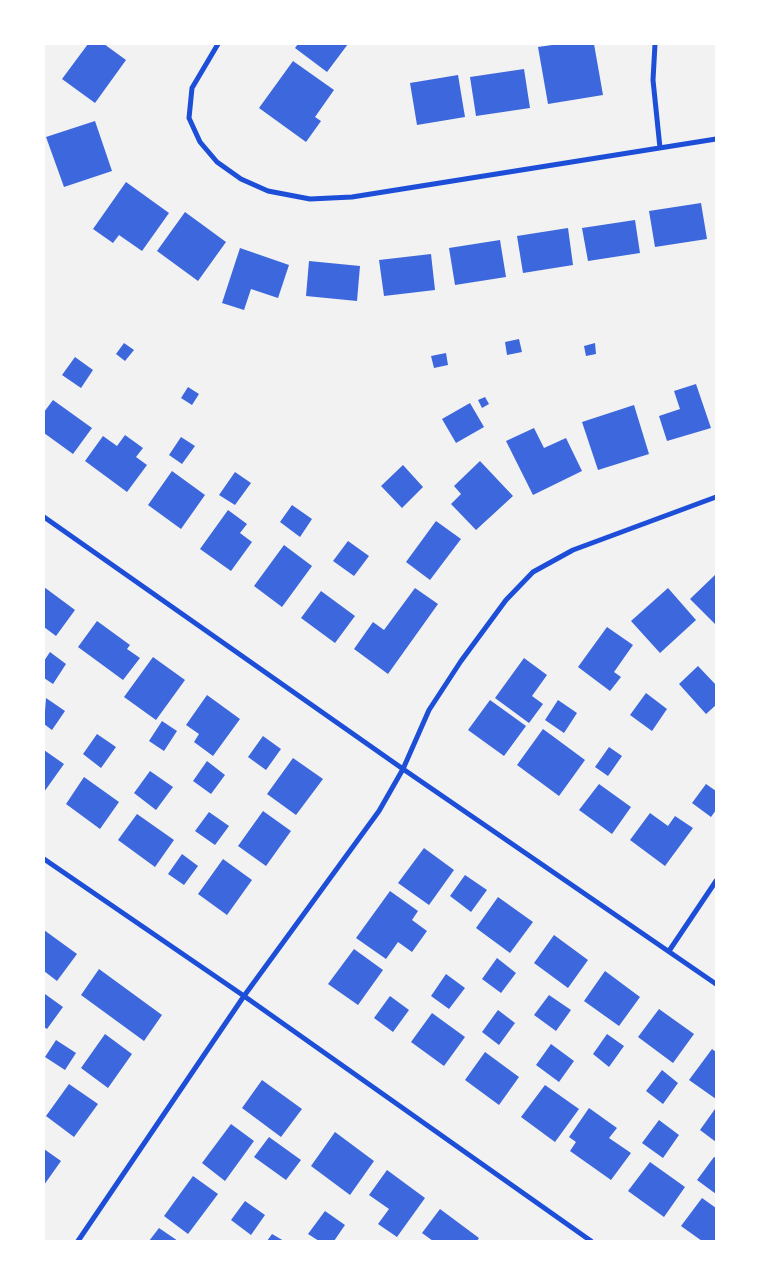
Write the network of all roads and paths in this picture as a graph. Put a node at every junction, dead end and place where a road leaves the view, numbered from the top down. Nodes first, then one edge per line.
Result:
1 (218, 44) edge
2 (655, 44) edge
3 (716, 139) edge
4 (660, 148) junction
5 (716, 497) edge
6 (44, 518) edge
7 (403, 769) junction
8 (44, 860) edge
9 (716, 881) edge
10 (669, 951) junction
11 (716, 984) edge
12 (244, 996) junction
13 (78, 1241) edge
14 (591, 1241) edge

1 - 4 street
2 - 4 street
3 - 4 street
5 - 7 street
6 - 7 street
7 - 10 street
7 - 12 street
8 - 12 street
9 - 10 street
10 - 11 street
12 - 13 street
12 - 14 street

